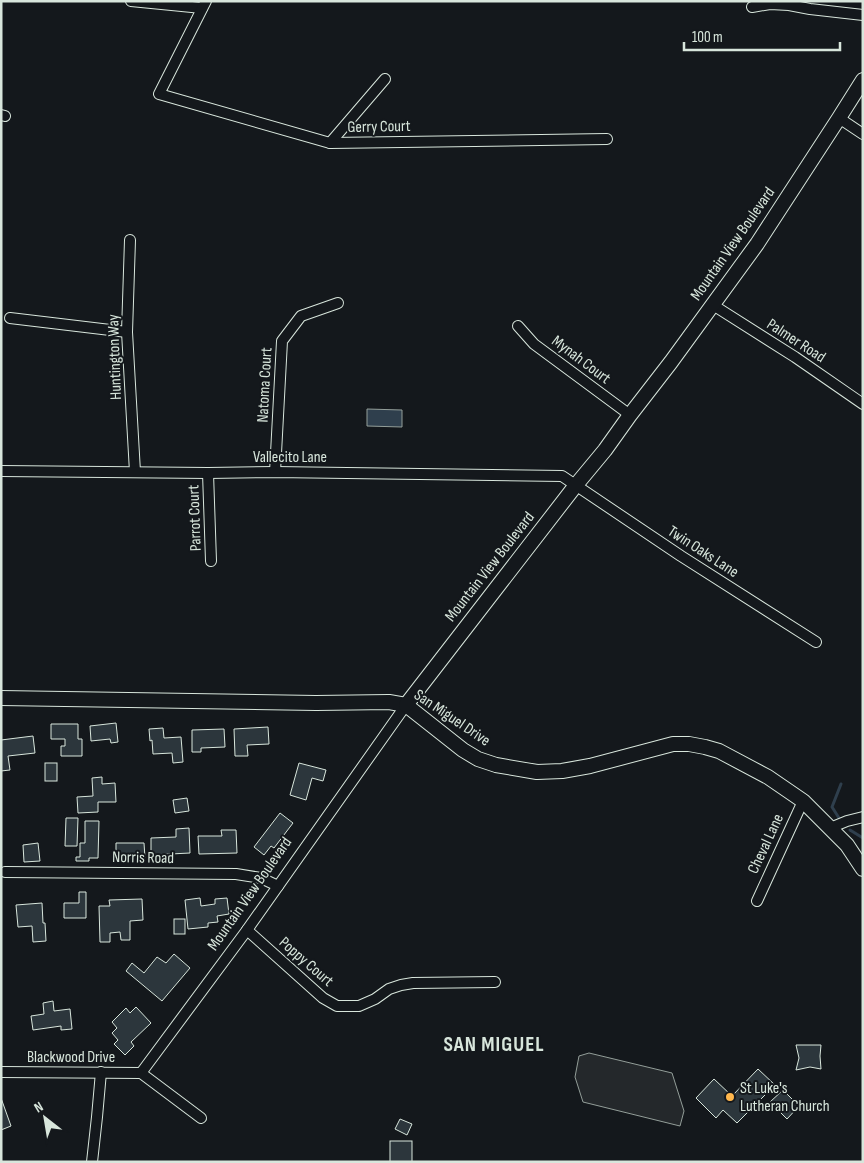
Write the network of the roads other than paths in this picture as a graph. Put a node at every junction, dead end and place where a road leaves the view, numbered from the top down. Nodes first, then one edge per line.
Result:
1 (131, 1) edge
2 (204, 5) edge
3 (752, 7) dead end
4 (863, 15) edge
5 (385, 79) dead end
6 (863, 80) edge
7 (839, 118) junction
8 (863, 134) edge
9 (607, 139) dead end
10 (330, 143) junction
11 (130, 240) dead end
12 (338, 303) dead end
13 (713, 305) junction
14 (10, 318) dead end
15 (518, 326) dead end
16 (127, 332) junction
17 (863, 404) edge
18 (630, 415) junction
19 (1, 471) edge
20 (135, 472) junction
21 (275, 472) junction
22 (208, 473) junction
23 (576, 485) junction
24 (211, 561) dead end
25 (816, 642) dead end
26 (1, 698) edge
27 (406, 705) junction
28 (803, 801) junction
29 (863, 817) edge
30 (830, 828) junction
31 (863, 869) edge
32 (5, 872) dead end
33 (278, 886) junction
34 (757, 900) dead end
35 (247, 930) junction
36 (495, 982) dead end
37 (1, 1072) edge
38 (101, 1072) junction
39 (141, 1073) junction
40 (201, 1118) dead end
41 (92, 1162) edge

1 - 2 street
2 - 10 street, Gerry Court
3 - 4 street
5 - 10 street
6 - 7 street, Mountain View Boulevard
7 - 8 street
7 - 13 street, Mountain View Boulevard
9 - 10 street, Gerry Court
11 - 16 street, Huntington Way
12 - 21 street, Natoma Court
13 - 17 street, Palmer Road
13 - 18 street, Mountain View Boulevard
14 - 16 street
15 - 18 street, Mynah Court
16 - 20 street, Huntington Way
18 - 23 street, Mountain View Boulevard
19 - 20 street, Vallecito Lane
20 - 22 street, Vallecito Lane
21 - 22 street, Vallecito Lane
21 - 23 street, Vallecito Lane
22 - 24 street, Parrot Court
23 - 25 street, Twin Oaks Lane
23 - 27 street, Mountain View Boulevard
26 - 27 street, San Miguel Drive
27 - 28 street, San Miguel Drive
27 - 33 street, Mountain View Boulevard
28 - 30 street, San Miguel Drive
28 - 34 street, Cheval Lane
29 - 30 street
30 - 31 street, San Miguel Drive
32 - 33 street, Norris Road
33 - 35 street, Mountain View Boulevard
35 - 36 street, Poppy Court
35 - 39 street, Mountain View Boulevard
37 - 38 street, Blackwood Drive
38 - 39 street, Blackwood Drive
38 - 41 street
39 - 40 street

